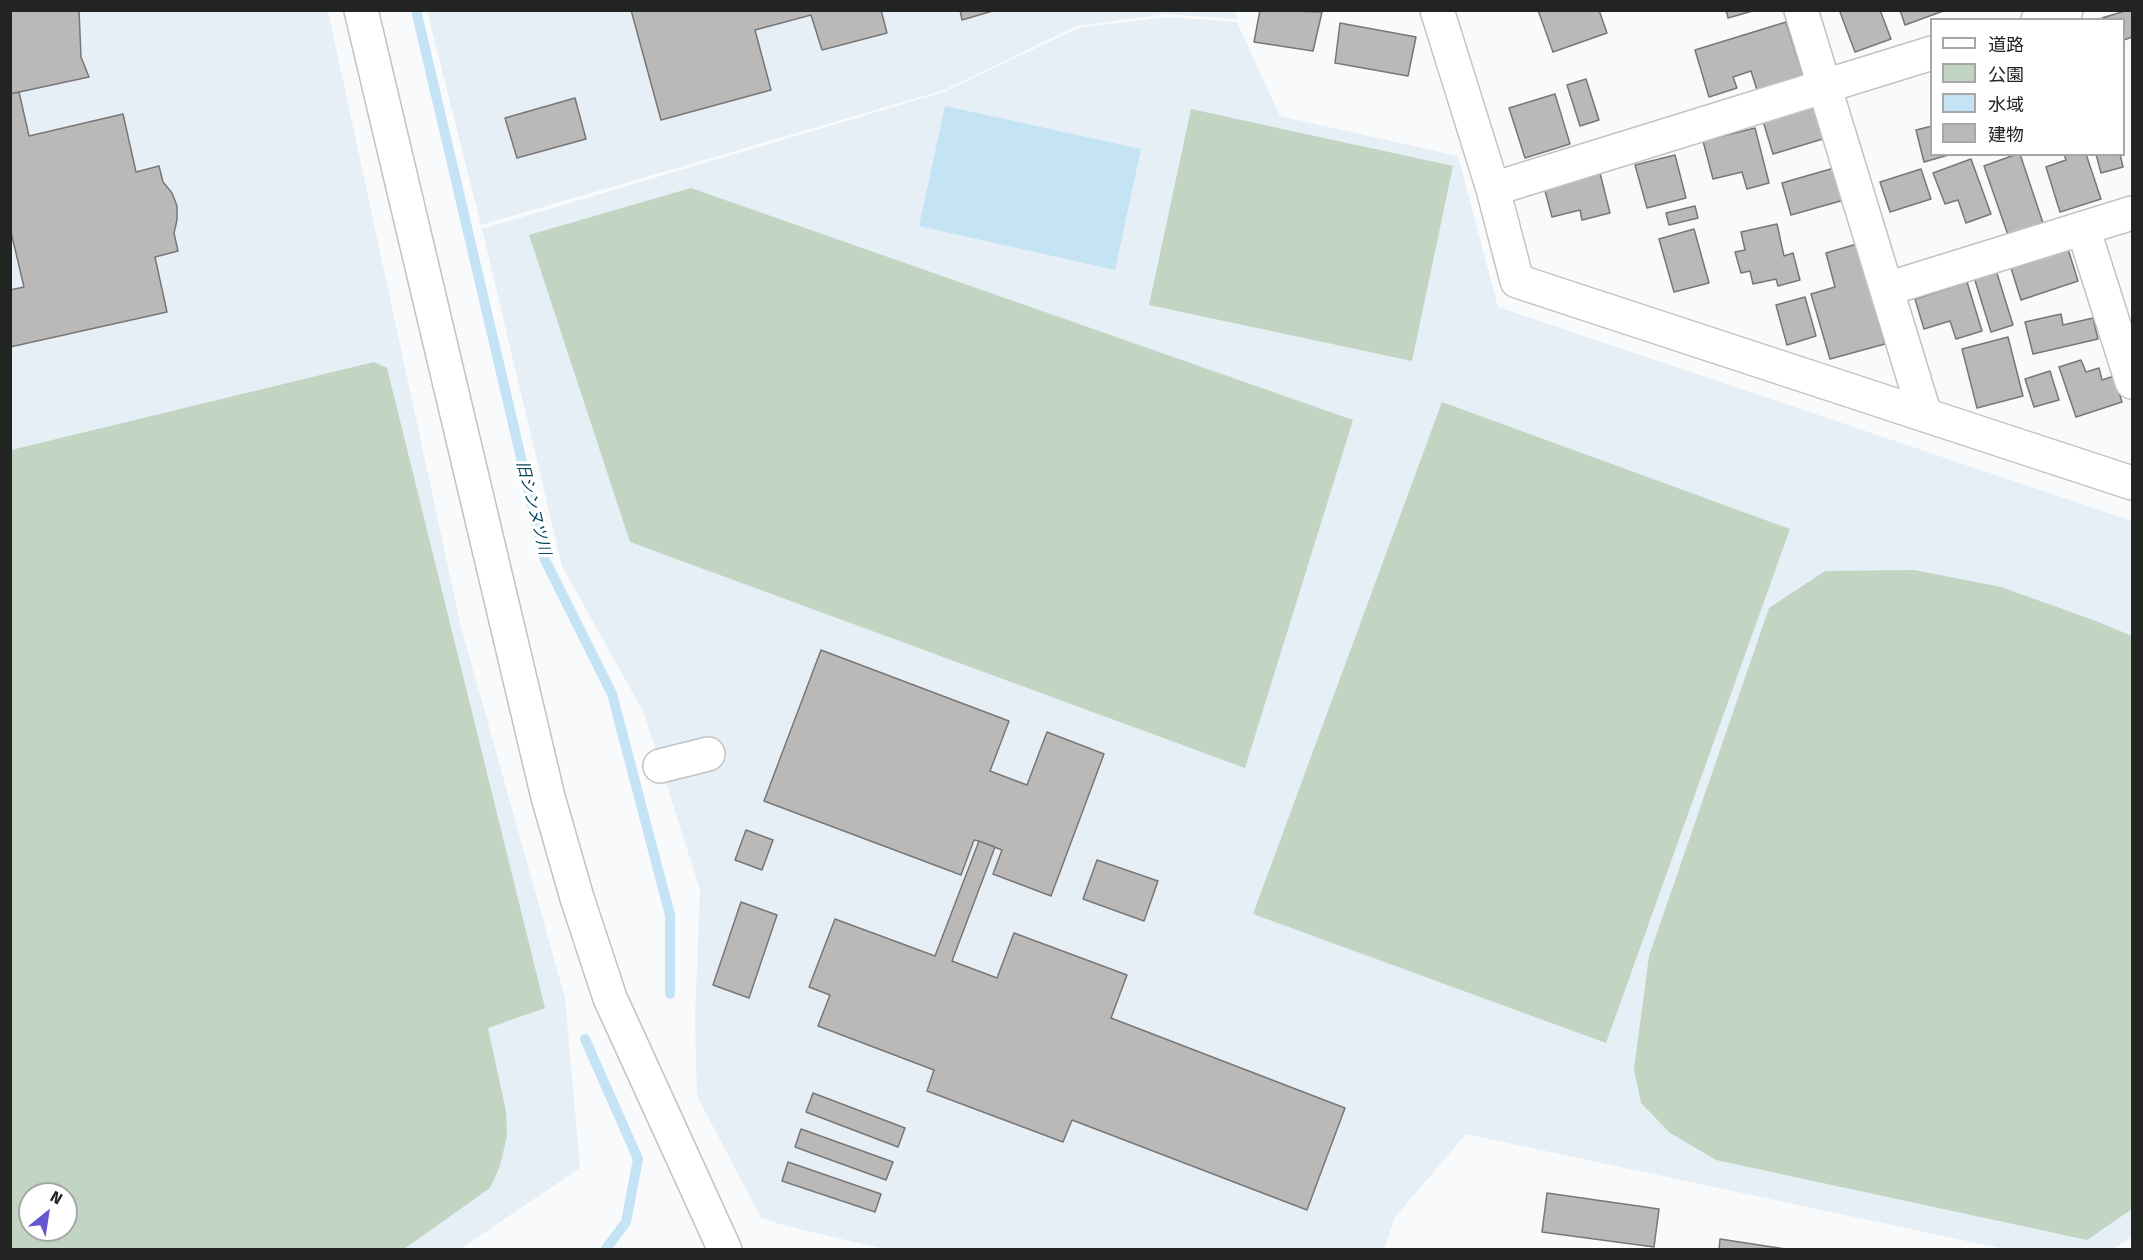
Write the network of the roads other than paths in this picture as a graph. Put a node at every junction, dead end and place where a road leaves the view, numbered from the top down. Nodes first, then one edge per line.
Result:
1 (361, 10) edge
2 (1437, 10) edge
3 (1801, 10) edge
4 (2067, 10) edge
5 (2044, 18) edge
6 (1930, 54) edge
7 (1825, 86) junction
8 (1493, 189) junction
9 (2133, 213) edge
10 (2083, 228) junction
11 (1887, 289) junction
12 (2133, 382) edge
13 (1924, 415) junction
14 (2133, 483) edge
15 (708, 754) dead end
16 (660, 766) dead end
17 (725, 1250) edge

1 - 17 street
2 - 8 street
3 - 7 street
4 - 5 street
6 - 7 street
7 - 8 street
7 - 11 street
8 - 13 street
9 - 10 street
10 - 11 street
10 - 12 street
11 - 13 street
13 - 14 street
15 - 16 street

